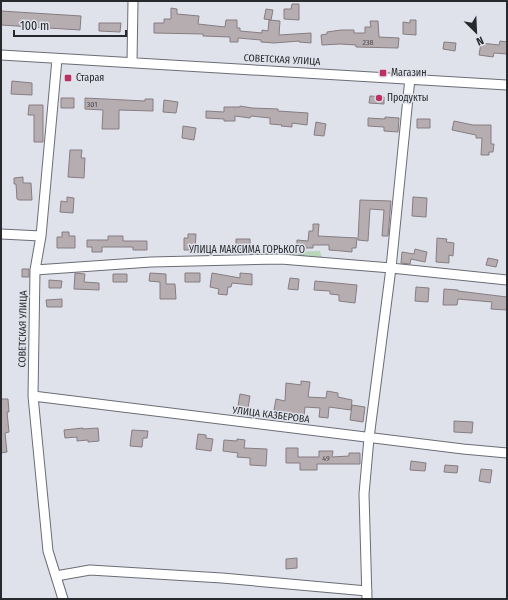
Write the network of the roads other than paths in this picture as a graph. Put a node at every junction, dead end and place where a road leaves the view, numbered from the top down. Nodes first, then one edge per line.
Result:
1 (133, 1) edge
2 (1, 55) edge
3 (57, 58) junction
4 (132, 62) junction
5 (410, 78) junction
6 (507, 85) edge
7 (1, 234) edge
8 (41, 236) junction
9 (391, 268) junction
10 (35, 270) junction
11 (507, 280) edge
12 (33, 396) junction
13 (369, 438) junction
14 (507, 453) edge
15 (56, 576) junction
16 (367, 595) edge
17 (63, 599) edge

1 - 4 street
2 - 3 street, СОВЕТСКАЯ УЛИЦА
3 - 4 street, СОВЕТСКАЯ УЛИЦА
3 - 8 street, СОВЕТСКАЯ УЛИЦА
4 - 5 street, СОВЕТСКАЯ УЛИЦА
5 - 6 street, СОВЕТСКАЯ УЛИЦА
5 - 9 street
7 - 8 street
8 - 10 street, СОВЕТСКАЯ УЛИЦА
9 - 10 street, УЛИЦА МАКСИМА ГОРЬКОГО
9 - 11 street, УЛИЦА МАКСИМА ГОРЬКОГО
9 - 13 street
10 - 12 street, СОВЕТСКАЯ УЛИЦА
12 - 13 street, УЛИЦА КАЗБЕРОВА
12 - 15 street, СОВЕТСКАЯ УЛИЦА
13 - 14 street, УЛИЦА КАЗБЕРОВА
13 - 16 street
15 - 16 street
15 - 17 street, СОВЕТСКАЯ УЛИЦА

